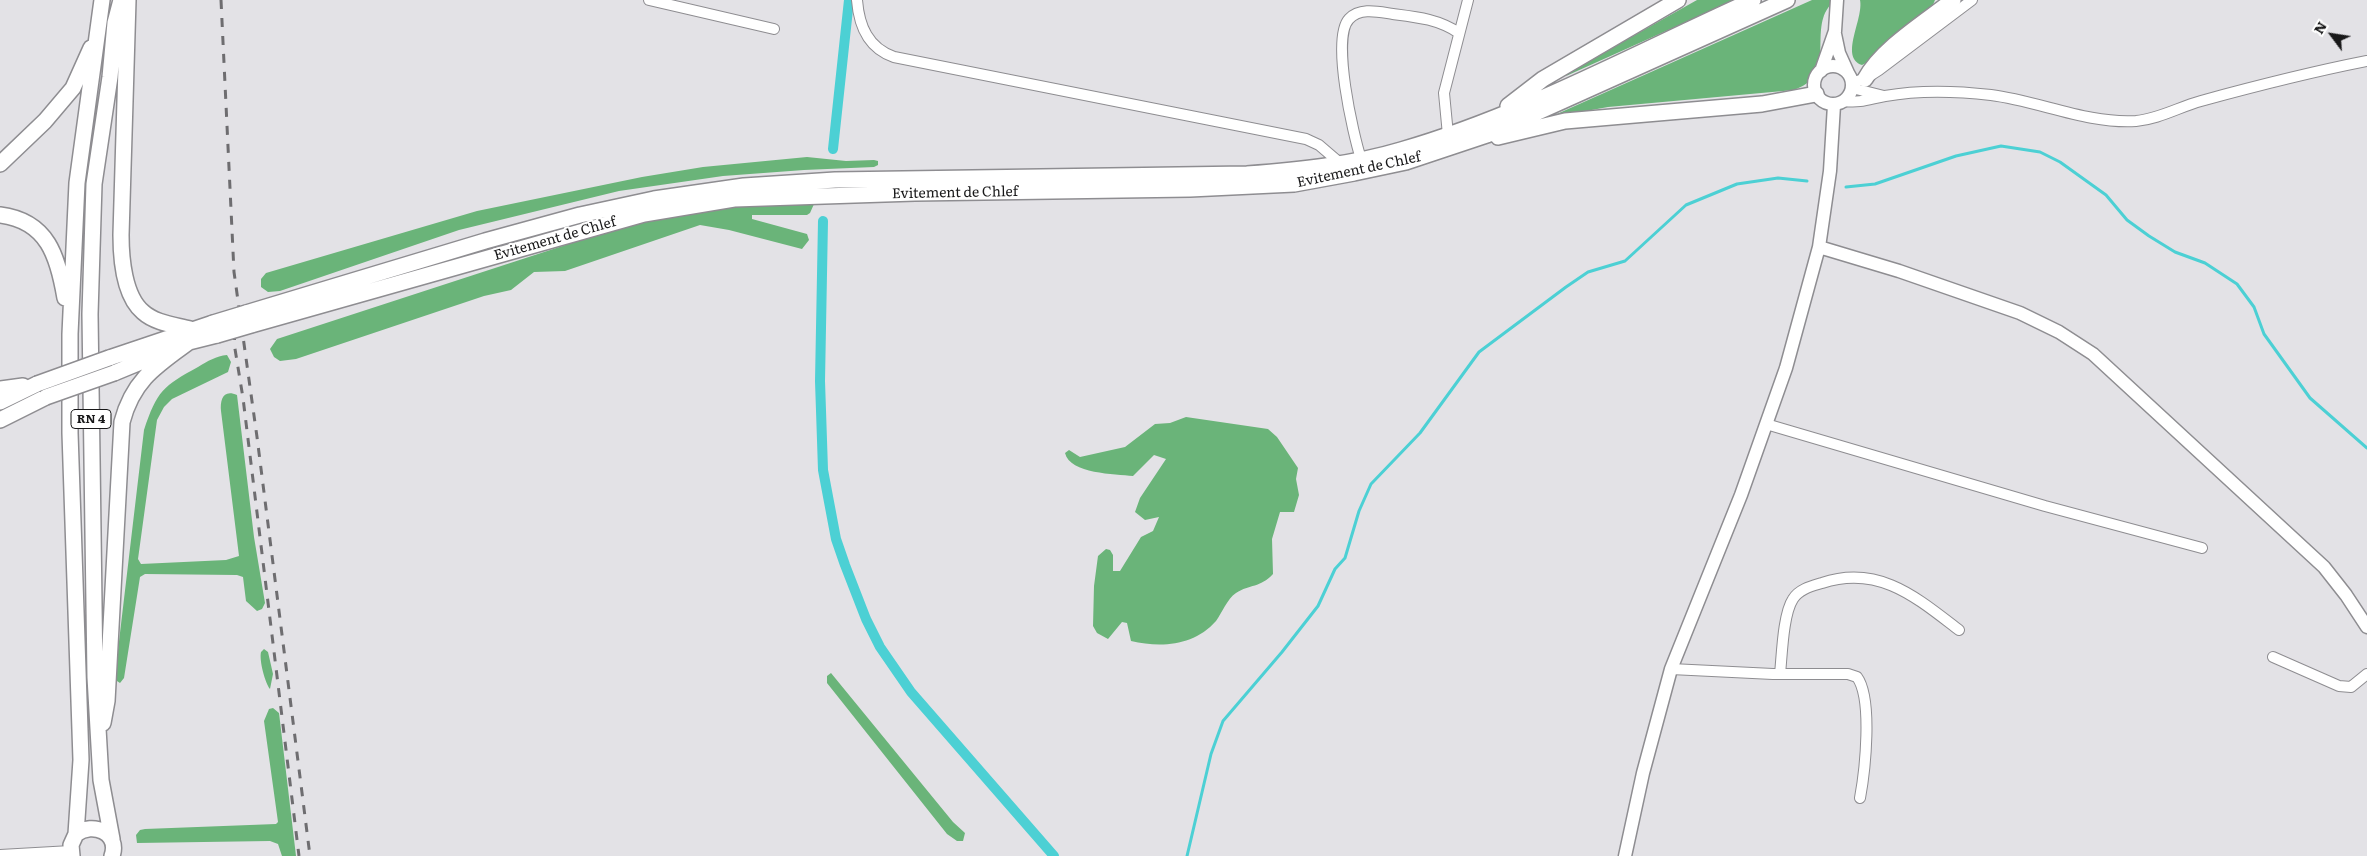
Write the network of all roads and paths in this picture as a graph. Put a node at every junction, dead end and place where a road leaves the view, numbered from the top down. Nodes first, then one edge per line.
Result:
1 (102, 0) edge
2 (121, 0) edge
3 (128, 0) edge
4 (649, 0) edge
5 (856, 0) edge
6 (1468, 0) edge
7 (1678, 0) edge
8 (1753, 0) edge
9 (1787, 0) edge
10 (1837, 0) edge
11 (1953, 0) edge
12 (1972, 0) edge
13 (774, 29) dead end
14 (1834, 32) junction
15 (1459, 33) junction
16 (97, 35) junction
17 (2367, 61) edge
18 (1821, 70) junction
19 (1854, 80) junction
20 (1816, 94) junction
21 (1885, 96) junction
22 (1839, 103) junction
23 (1488, 120) junction
24 (1450, 141) junction
25 (1361, 159) junction
26 (1340, 163) junction
27 (0, 164) edge
28 (0, 215) edge
29 (1818, 247) junction
30 (248, 319) junction
31 (70, 334) junction
32 (190, 335) junction
33 (37, 384) junction
34 (0, 389) edge
35 (0, 402) edge
36 (0, 420) edge
37 (1766, 424) junction
38 (2202, 548) dead end
39 (2367, 627) edge
40 (1959, 630) dead end
41 (2272, 657) dead end
42 (1671, 669) junction
43 (1780, 674) junction
44 (2367, 674) edge
45 (98, 738) junction
46 (1860, 798) dead end
47 (76, 834) junction
48 (112, 839) junction
49 (72, 854) edge
50 (0, 855) edge
51 (112, 856) edge
52 (1625, 856) edge

1 - 16 highway, RN 4
2 - 45 highway, RN 4
3 - 32 highway
4 - 13 street
5 - 26 street
6 - 15 street
7 - 23 highway
8 - 23 highway, Evitement de Chlef
9 - 24 highway, Evitement de Chlef
10 - 14 main road
11 - 19 highway
12 - 19 street
14 - 18 main road
14 - 19 main road
15 - 24 street
15 - 25 street
16 - 27 highway
16 - 31 highway, RN 4
17 - 21 street
18 - 19 main road
18 - 20 main road
19 - 21 street
19 - 22 main road
20 - 22 main road
20 - 24 highway
21 - 22 street
22 - 29 main road
23 - 24 highway, Evitement de Chlef
24 - 25 highway, Evitement de Chlef
24 - 30 highway, Evitement de Chlef
25 - 26 highway, Evitement de Chlef
26 - 30 highway, Evitement de Chlef
28 - 31 highway
29 - 37 main road
29 - 39 main road
30 - 32 highway, Evitement de Chlef, bridge
31 - 47 highway, RN 4
32 - 33 highway, Evitement de Chlef, bridge
32 - 36 highway, Evitement de Chlef, bridge
32 - 45 highway
33 - 34 highway
33 - 35 highway
37 - 38 street
37 - 42 main road
40 - 43 street
41 - 44 street
42 - 43 street
42 - 52 main road
43 - 46 street
45 - 48 highway, RN 4
47 - 48 highway
47 - 49 highway, RN 4
48 - 51 highway, RN 4
49 - 50 street

